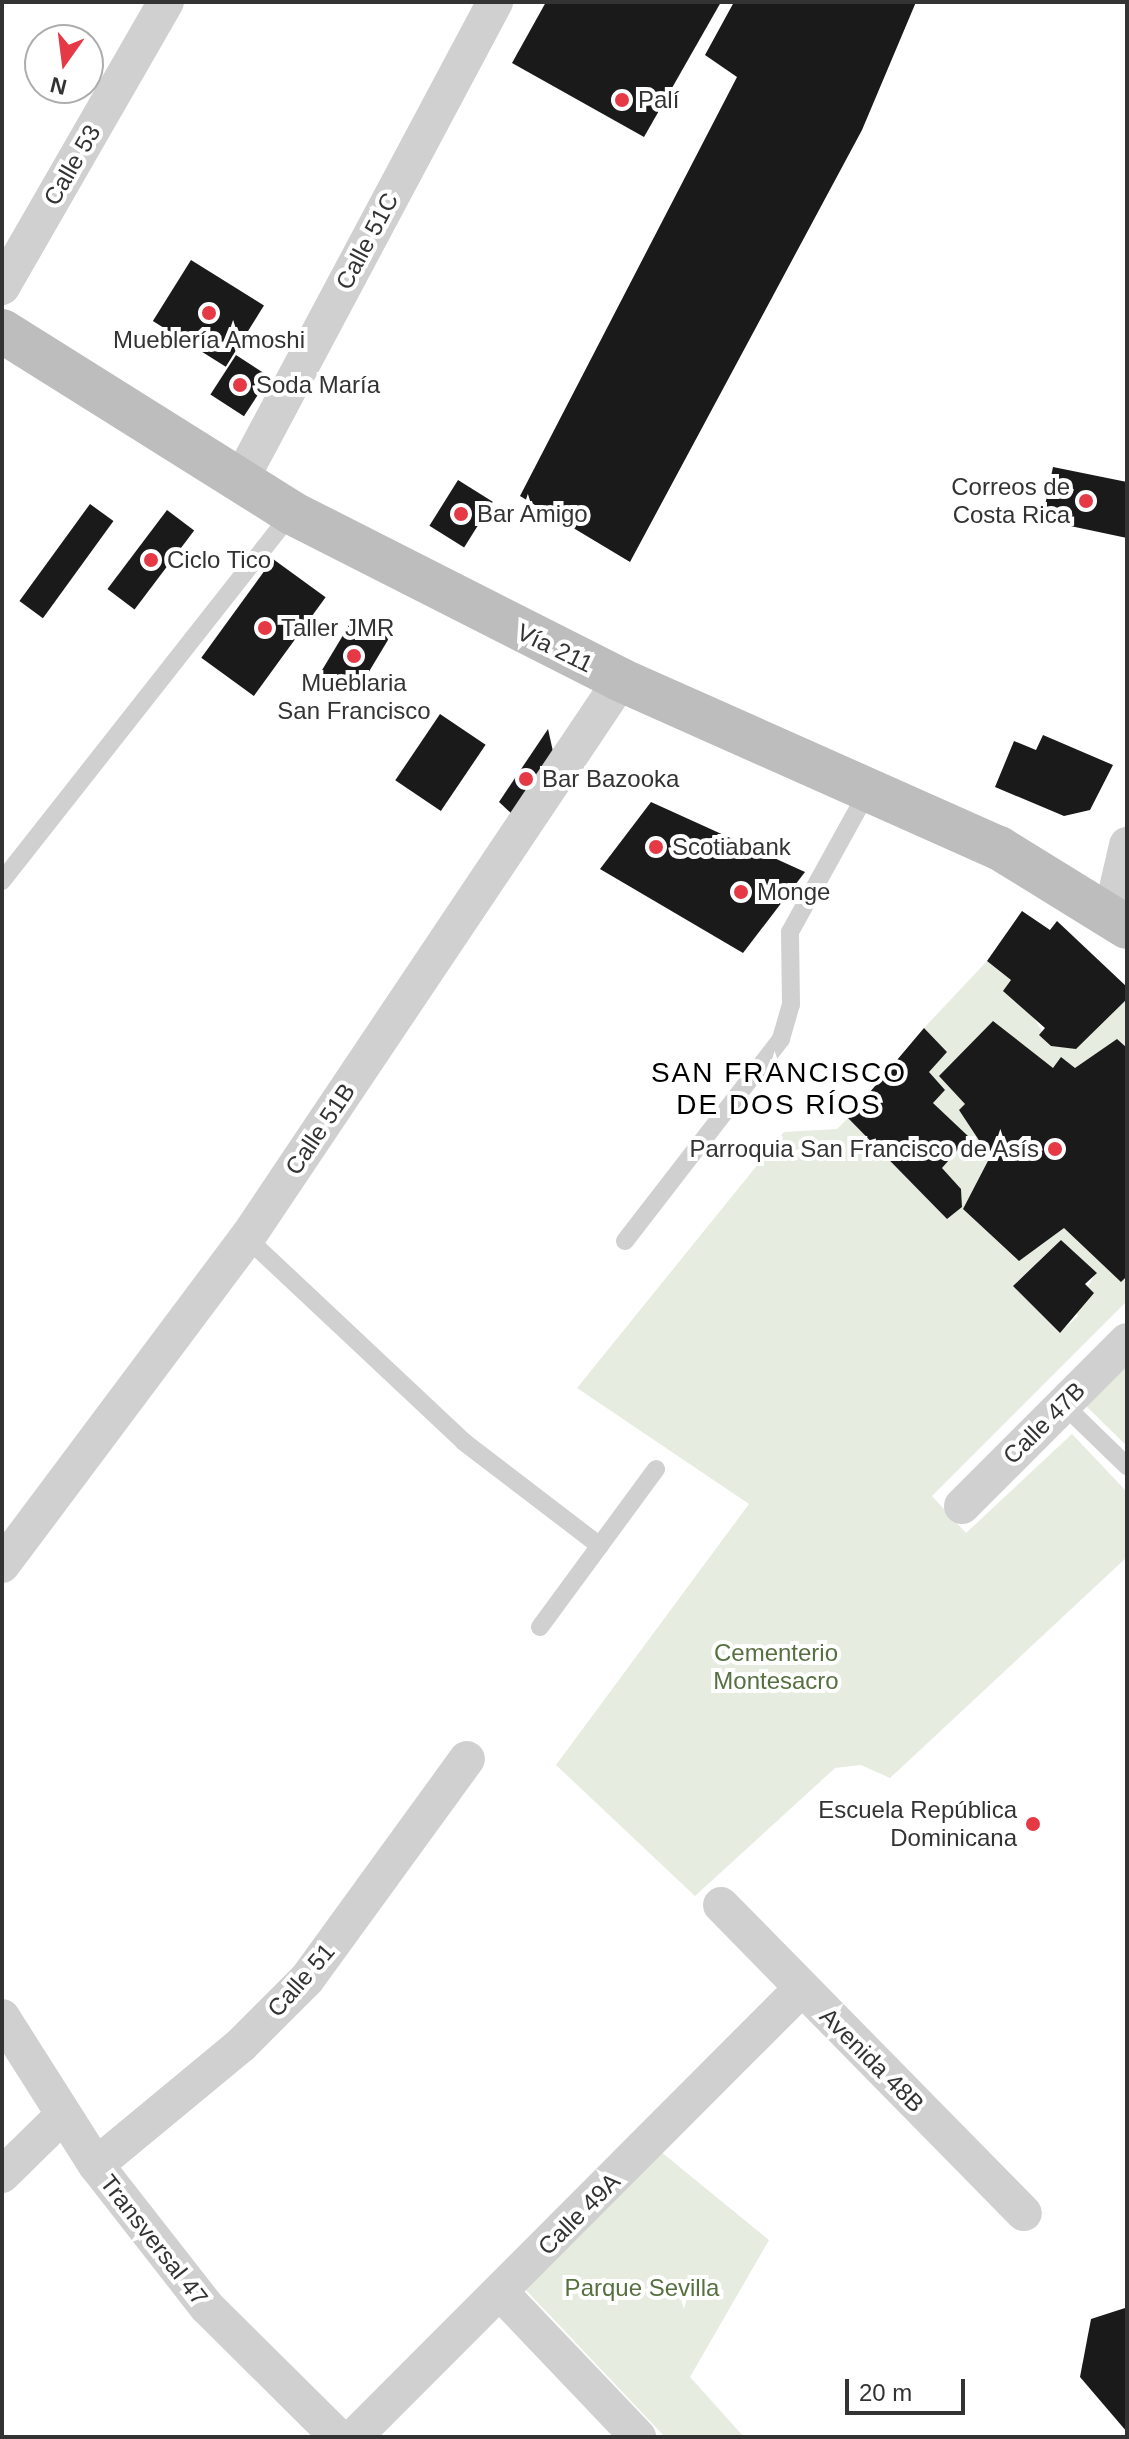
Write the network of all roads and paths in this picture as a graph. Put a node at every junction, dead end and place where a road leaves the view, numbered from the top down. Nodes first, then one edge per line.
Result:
1 (166, 2) edge
2 (495, 2) edge
3 (2, 287) edge
4 (2, 331) edge
5 (240, 481) junction
6 (292, 513) junction
7 (621, 680) junction
8 (870, 786) junction
9 (1127, 845) edge
10 (2, 881) edge
11 (1119, 921) edge
12 (247, 1238) junction
13 (625, 1241) dead end
14 (1127, 1341) edge
15 (1063, 1404) junction
16 (1127, 1466) edge
17 (656, 1469) dead end
18 (962, 1506) dead end
19 (600, 1546) junction
20 (2, 1565) edge
21 (540, 1627) dead end
22 (467, 1759) dead end
23 (721, 1905) dead end
24 (801, 1989) junction
25 (2, 2017) edge
26 (63, 2115) junction
27 (96, 2165) junction
28 (2, 2175) edge
29 (1024, 2213) dead end
30 (501, 2293) junction
31 (338, 2437) edge
32 (354, 2437) edge
33 (638, 2437) edge

1 - 3 street, Calle 53
2 - 5 street, Calle 51C
4 - 5 main road, Vía 211
5 - 6 main road, Vía 211
6 - 7 main road, Vía 211
6 - 10 lane
7 - 8 main road, Vía 211
7 - 12 street, Calle 51B
8 - 11 main road, Vía 211
8 - 13 lane
9 - 11 street
12 - 19 lane
12 - 20 street, Calle 51B
14 - 15 street, Calle 47B
15 - 16 lane
15 - 18 street, Calle 47B
17 - 19 lane
19 - 21 lane
22 - 27 street, Calle 51
23 - 24 street, Avenida 48B
24 - 29 street, Avenida 48B
24 - 30 street, Calle 49A
25 - 26 street, Transversal 47
26 - 27 street, Transversal 47
26 - 28 street
27 - 31 street, Transversal 47
30 - 32 street, Calle 49A
30 - 33 street

